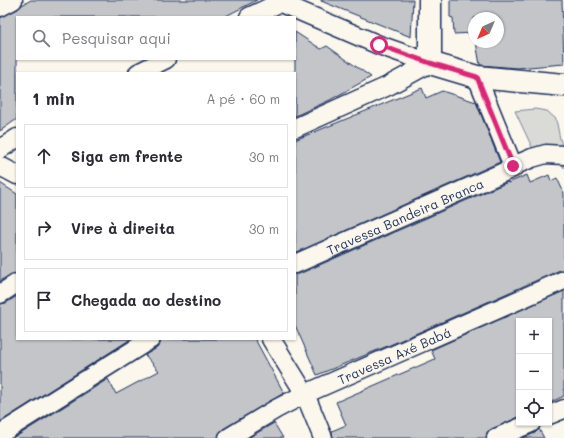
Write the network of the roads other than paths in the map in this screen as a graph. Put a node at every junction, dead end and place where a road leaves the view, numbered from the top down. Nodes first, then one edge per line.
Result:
1 (13, 0) edge
2 (430, 0) edge
3 (278, 1) edge
4 (300, 5) edge
5 (0, 7) edge
6 (251, 16) edge
7 (164, 60) edge
8 (430, 63) junction
9 (140, 72) edge
10 (477, 77) junction
11 (564, 86) edge
12 (296, 128) edge
13 (16, 139) edge
14 (0, 149) edge
15 (564, 155) edge
16 (0, 166) edge
17 (513, 166) junction
18 (16, 174) edge
19 (296, 264) edge
20 (564, 280) edge
21 (16, 283) edge
22 (0, 294) edge
23 (149, 340) edge
24 (273, 340) edge
25 (305, 394) junction
26 (564, 409) edge
27 (552, 414) edge
28 (524, 426) edge
29 (0, 434) edge
30 (228, 438) edge
31 (323, 438) edge
32 (496, 438) edge

1 - 5 street
2 - 8 street
3 - 4 street
3 - 6 street
4 - 8 street
7 - 9 street
8 - 10 street
8 - 12 street
10 - 11 street
10 - 17 street
13 - 14 street
15 - 17 street, Travessa Bandeira Branca
16 - 18 street
17 - 19 street, Travessa Bandeira Branca
20 - 25 street, Travessa Axé Babá
21 - 22 street
23 - 29 street
24 - 25 street
25 - 30 street, Travessa Axé Babá
25 - 31 street
26 - 27 street
28 - 32 street

